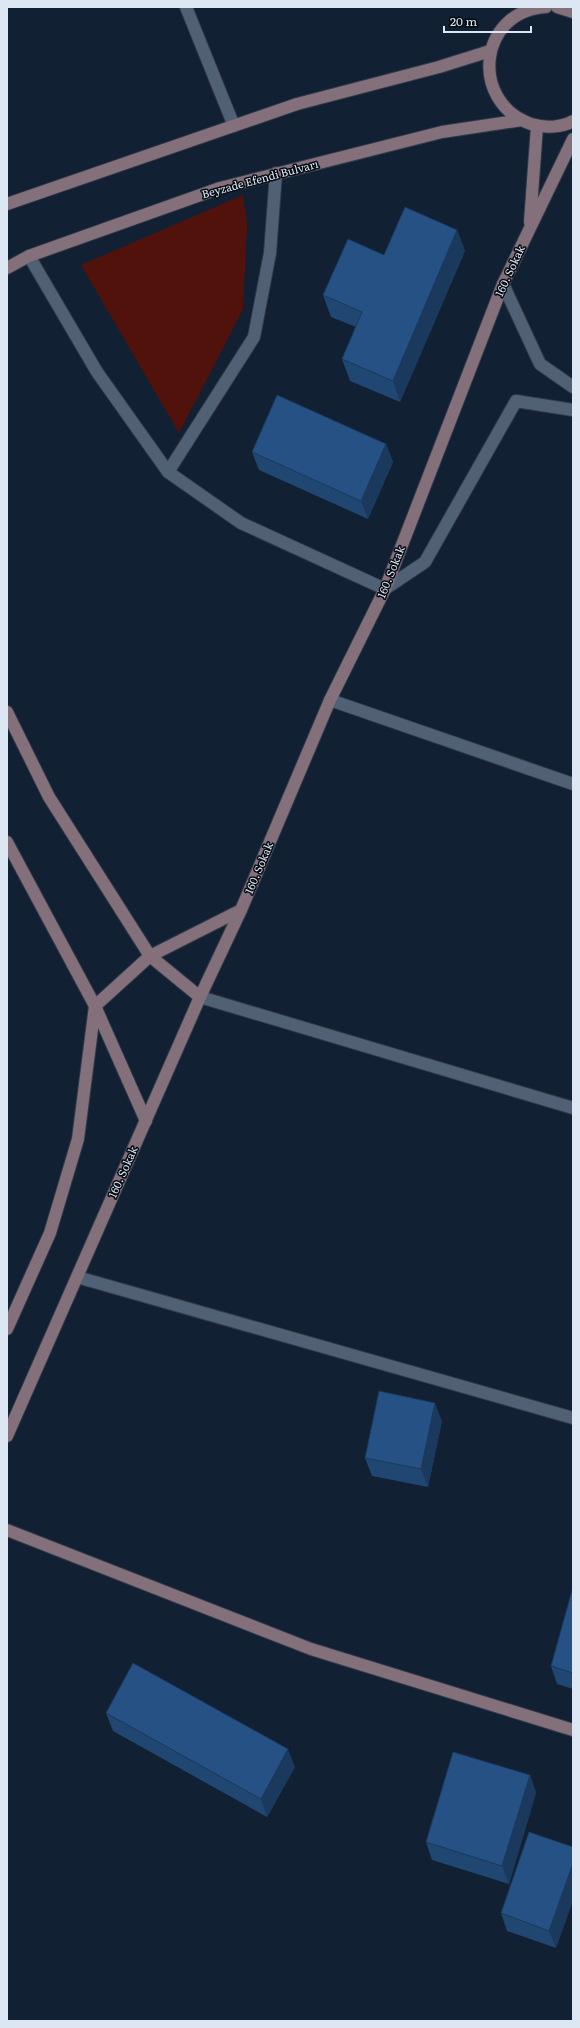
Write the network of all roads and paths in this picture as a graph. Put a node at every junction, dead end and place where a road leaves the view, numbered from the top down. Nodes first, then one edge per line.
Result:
1 (186, 7) edge
2 (538, 7) edge
3 (557, 7) edge
4 (573, 12) edge
5 (490, 51) junction
6 (522, 120) junction
7 (573, 121) edge
8 (234, 126) junction
9 (537, 126) junction
10 (573, 139) edge
11 (276, 173) junction
12 (7, 204) edge
13 (529, 230) junction
14 (29, 256) junction
15 (7, 268) edge
16 (503, 284) junction
17 (573, 387) edge
18 (573, 410) edge
19 (168, 472) junction
20 (385, 590) junction
21 (330, 700) junction
22 (7, 712) edge
23 (573, 784) edge
24 (7, 842) edge
25 (241, 910) junction
26 (150, 956) junction
27 (200, 998) junction
28 (95, 1006) junction
29 (573, 1108) edge
30 (146, 1121) junction
31 (78, 1277) junction
32 (7, 1329) edge
33 (573, 1418) edge
34 (7, 1436) edge
35 (7, 1530) edge
36 (573, 1730) edge

1 - 8 street
2 - 5 street
3 - 4 street
5 - 6 street
5 - 8 street
6 - 9 street
6 - 11 street, Beyzade Efendi Bulvarı
7 - 9 street
8 - 12 street
9 - 13 street, 160. Sokak
10 - 13 street, 160. Sokak
11 - 14 street, Beyzade Efendi Bulvarı
11 - 19 street
13 - 16 street, 160. Sokak
14 - 15 street, Beyzade Efendi Bulvarı
14 - 19 street
16 - 17 street
16 - 20 street, 160. Sokak
18 - 20 street
19 - 20 street
20 - 21 street, 160. Sokak
21 - 23 street
21 - 25 street, 160. Sokak
22 - 26 street
24 - 28 street
25 - 26 street
25 - 27 street, 160. Sokak
26 - 27 street
26 - 28 street
27 - 29 street
27 - 30 street, 160. Sokak
28 - 30 street
28 - 32 street
30 - 31 street, 160. Sokak
31 - 33 street
31 - 34 street, 160. Sokak
35 - 36 street

